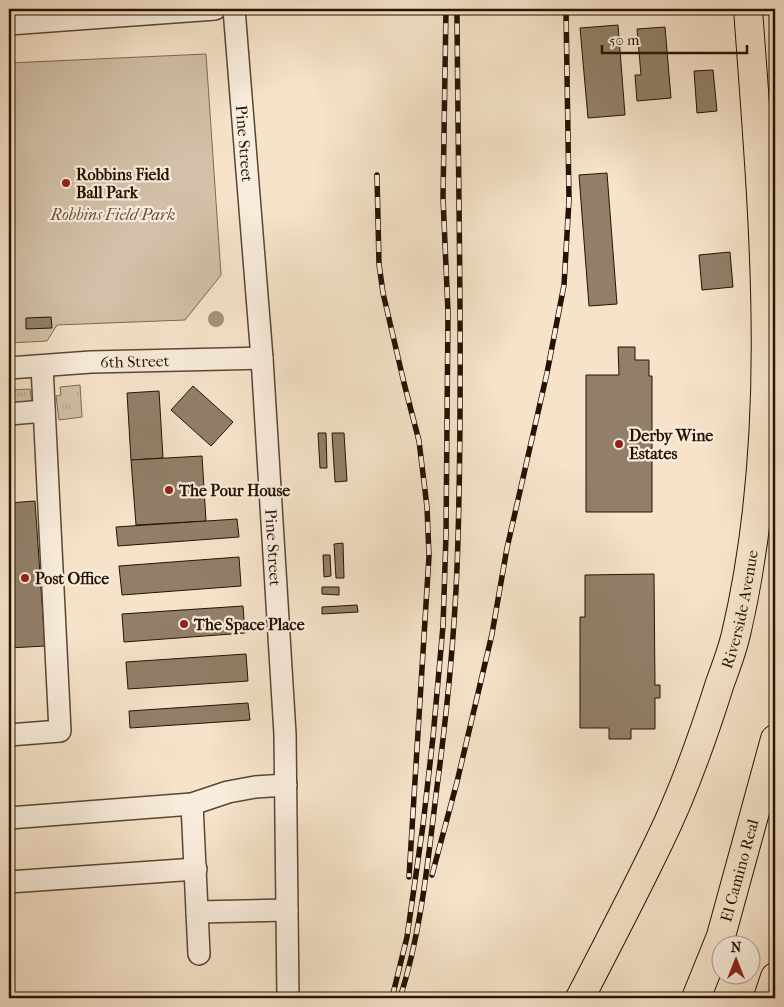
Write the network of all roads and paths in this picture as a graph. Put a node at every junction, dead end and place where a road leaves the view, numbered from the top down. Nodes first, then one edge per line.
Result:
1 (215, 9) edge
2 (234, 9) edge
3 (748, 9) edge
4 (69, 14) edge
5 (9, 24) edge
6 (262, 358) junction
7 (42, 366) junction
8 (9, 368) edge
9 (44, 411) junction
10 (9, 414) edge
11 (9, 735) edge
12 (775, 739) edge
13 (286, 785) junction
14 (192, 804) junction
15 (9, 818) edge
16 (196, 869) junction
17 (9, 882) edge
18 (287, 910) junction
19 (197, 912) junction
20 (722, 934) edge
21 (712, 948) edge
22 (199, 954) dead end
23 (712, 958) edge
24 (775, 976) edge
25 (288, 998) edge
26 (580, 998) edge
27 (676, 998) edge
28 (696, 998) edge
29 (768, 998) edge

1 - 4 street
2 - 6 street, Pine Street
3 - 26 main road, Riverside Avenue
4 - 5 street
6 - 7 street, 6th Street
6 - 13 street, Pine Street
7 - 8 street, 6th Street
7 - 9 street
9 - 10 street
9 - 11 street
12 - 20 main road, El Camino Real
13 - 14 street
13 - 18 street, Pine Street
14 - 15 street
14 - 16 street
16 - 17 street
16 - 19 street
18 - 19 street
18 - 25 street, Pine Street
19 - 22 street
21 - 27 main road
23 - 28 main road, El Camino Real
24 - 29 main road

